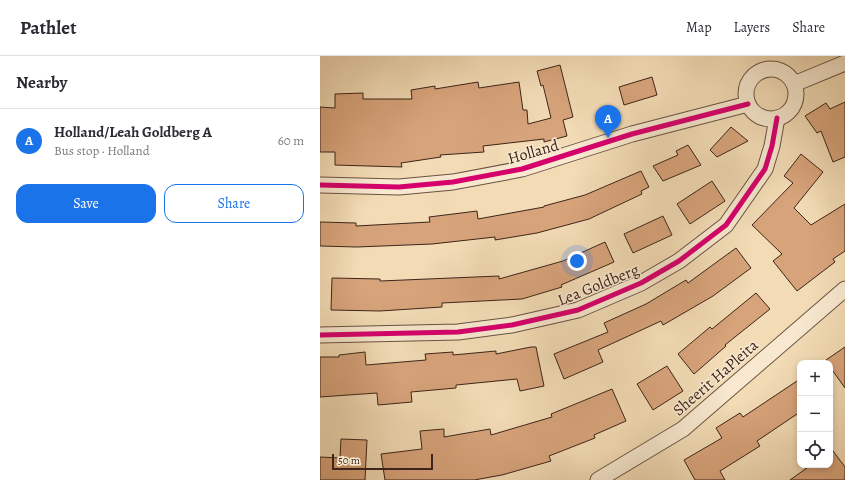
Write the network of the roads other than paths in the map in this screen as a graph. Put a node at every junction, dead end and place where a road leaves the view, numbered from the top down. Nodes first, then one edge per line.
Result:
1 (845, 63) edge
2 (794, 84) junction
3 (748, 104) junction
4 (777, 118) junction
5 (320, 185) edge
6 (845, 289) edge
7 (320, 335) edge
8 (598, 480) edge

1 - 2 street
2 - 3 street
2 - 4 street
3 - 4 street
3 - 5 street, Holland
4 - 7 street, Lea Goldberg
6 - 8 street, Sheerit HaPleita

